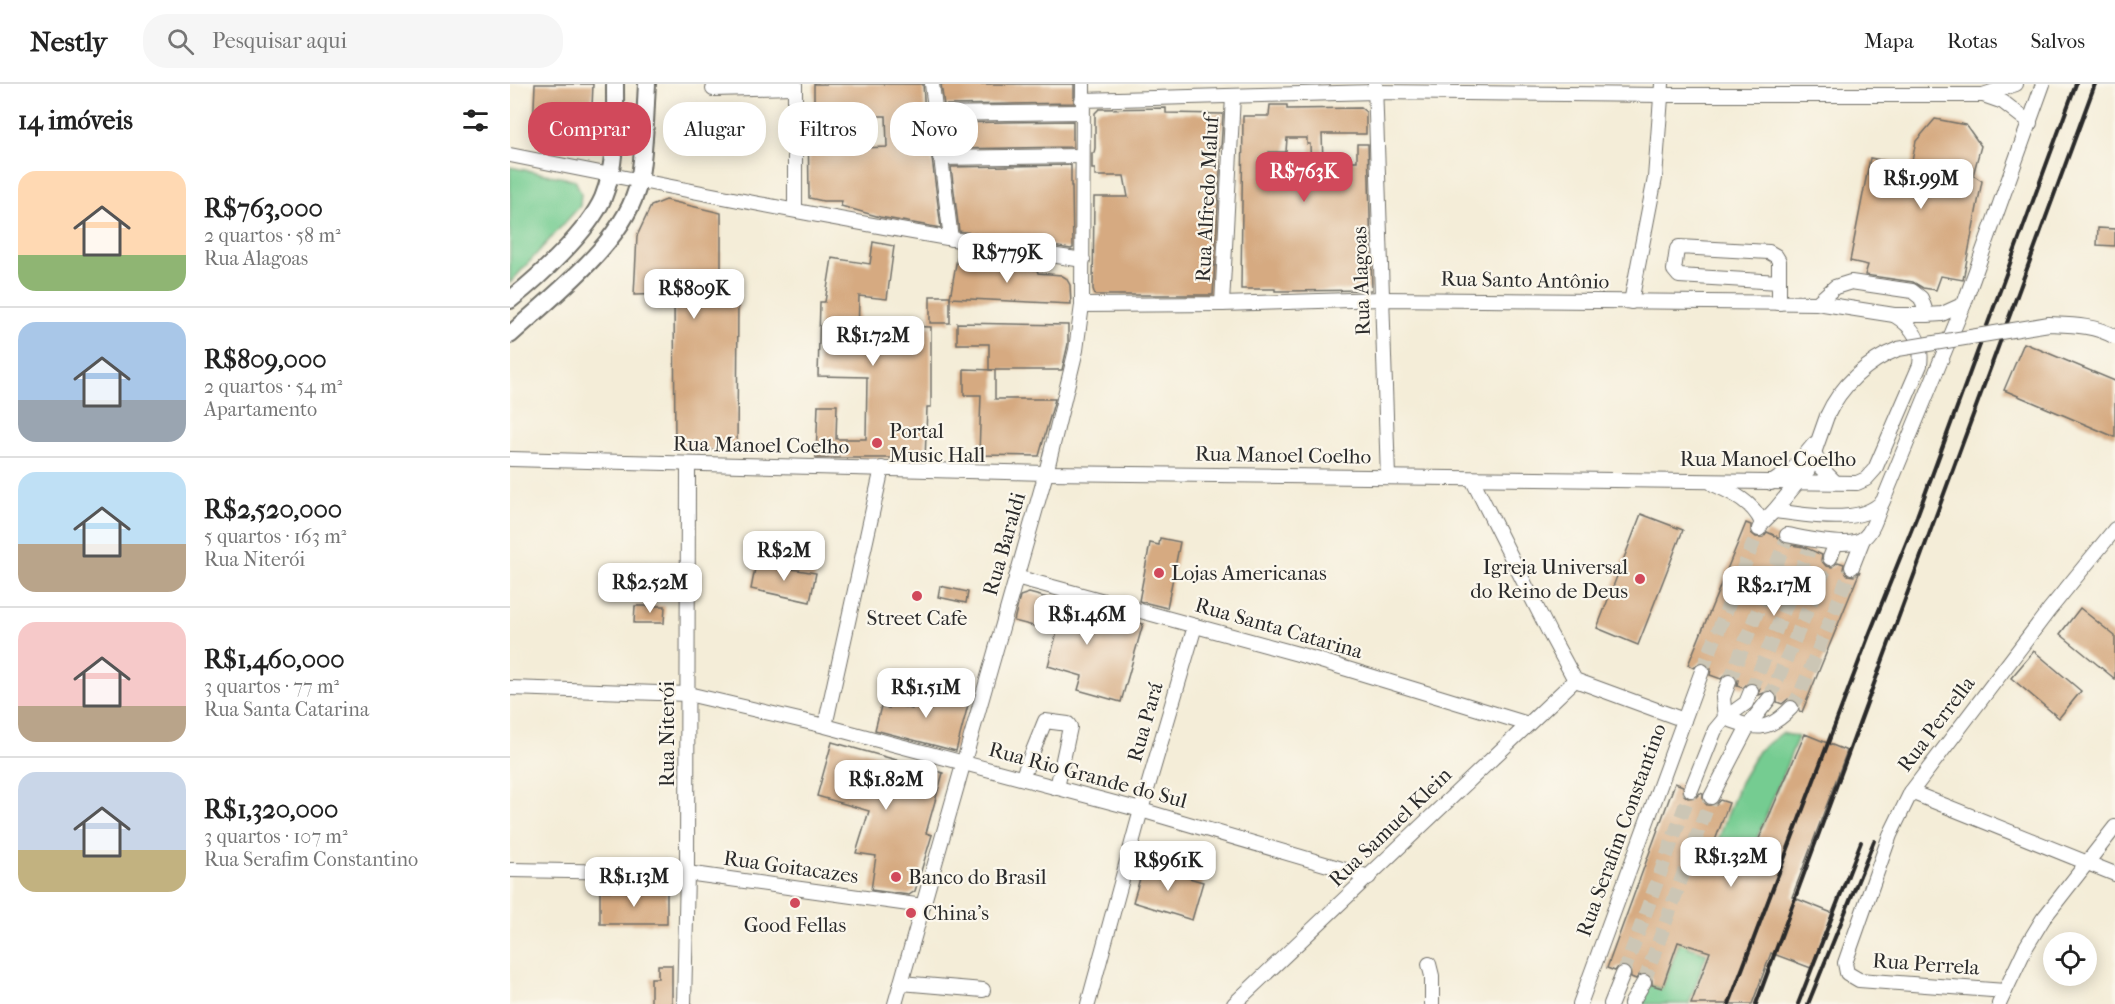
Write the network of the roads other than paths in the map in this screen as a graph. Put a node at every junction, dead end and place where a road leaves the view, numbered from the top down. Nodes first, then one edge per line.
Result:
1 (615, 84) edge
2 (647, 84) edge
3 (932, 84) edge
4 (1083, 84) edge
5 (2016, 84) edge
6 (2043, 84) edge
7 (795, 85) edge
8 (1375, 88) edge
9 (713, 89) dead end
10 (1769, 89) edge
11 (1926, 89) edge
12 (1662, 90) edge
13 (1983, 95) junction
14 (1233, 96) junction
15 (933, 102) edge
16 (1082, 106) junction
17 (978, 112) edge
18 (2030, 123) junction
19 (510, 155) edge
20 (1082, 156) junction
21 (940, 158) joint
22 (609, 175) junction
23 (639, 181) junction
24 (795, 210) junction
25 (951, 239) junction
26 (1083, 260) junction
27 (1779, 282) junction
28 (1382, 299) junction
29 (510, 300) edge
30 (1631, 302) junction
31 (1779, 303) junction
32 (1817, 303) junction
33 (1222, 304) junction
34 (1964, 304) junction
35 (1082, 305) junction
36 (1894, 315) junction
37 (1926, 315) junction
38 (511, 332) edge
39 (2115, 337) edge
40 (1818, 438) junction
41 (1815, 454) junction
42 (510, 459) edge
43 (688, 465) junction
44 (882, 468) junction
45 (1046, 472) junction
46 (1388, 477) junction
47 (1472, 479) junction
48 (1706, 481) junction
49 (1835, 482) junction
50 (1770, 483) junction
51 (1797, 484) junction
52 (1883, 501) junction
53 (1774, 511) junction
54 (1792, 513) junction
55 (2115, 529) edge
56 (1863, 539) junction
57 (1836, 543) junction
58 (1830, 558) tunnel mouth
59 (1852, 567) tunnel mouth
60 (1016, 577) junction
61 (1195, 626) junction
62 (1702, 671) tunnel mouth
63 (1575, 680) junction
64 (1729, 682) tunnel mouth
65 (510, 688) edge
66 (688, 694) junction
67 (1769, 699) tunnel mouth
68 (1791, 708) tunnel mouth
69 (1725, 718) junction
70 (1684, 720) junction
71 (1528, 724) junction
72 (825, 726) junction
73 (1748, 726) junction
74 (963, 763) junction
75 (1022, 778) junction
76 (1057, 788) junction
77 (1691, 789) tunnel mouth
78 (1911, 792) junction
79 (1711, 797) tunnel mouth
80 (1141, 810) junction
81 (2115, 827) edge
82 (2087, 864) junction
83 (510, 870) edge
84 (687, 873) junction
85 (2115, 874) edge
86 (1369, 877) junction
87 (923, 906) junction
88 (1429, 964) dead end
89 (1847, 973) joint
90 (1623, 974) tunnel mouth
91 (1644, 982) tunnel mouth
92 (901, 983) junction
93 (1255, 985) junction
94 (983, 990) dead end
95 (2002, 998) edge
96 (684, 1004) edge
97 (895, 1004) edge
98 (1088, 1004) edge
99 (1234, 1004) edge
100 (1251, 1004) edge
101 (1432, 1004) edge
102 (1580, 1004) edge
103 (1611, 1004) edge
104 (1631, 1004) edge

1 - 22 main road
2 - 23 main road
3 - 15 street
4 - 16 street, Rua Baraldi
5 - 13 street
6 - 18 street
7 - 9 street
7 - 24 street
8 - 12 street
8 - 14 street
8 - 28 street, Rua Alagoas
10 - 11 street
10 - 12 street
11 - 13 street
12 - 30 street
13 - 18 street
14 - 16 street
14 - 33 street, Rua Alfredo Maluf
16 - 17 street
16 - 20 street, Rua Baraldi
18 - 34 street
19 - 22 street
20 - 21 street
20 - 26 street, Rua Baraldi
21 - 25 street
22 - 23 street
22 - 29 main road
23 - 24 street
23 - 38 main road
24 - 25 street
25 - 26 street
26 - 35 street, Rua Baraldi
27 - 27 street
27 - 31 street
28 - 30 street, Rua Santo Antônio
28 - 33 street, Rua Santo Antônio
28 - 46 street, Rua Alagoas
30 - 31 street, Rua Santo Antônio
31 - 32 street, Rua Santo Antônio
32 - 36 street, Rua Santo Antônio
32 - 37 street
33 - 35 street, Rua Santo Antônio
34 - 37 street, Rua Santo Antônio
34 - 52 street
35 - 45 street, Rua Baraldi
36 - 37 street, Rua Santo Antônio
36 - 49 street, Rua Manoel Coelho
39 - 40 street, bridge
40 - 41 street
40 - 50 street
41 - 49 street
41 - 51 street
42 - 43 street, Rua Manoel Coelho
43 - 44 street, Rua Manoel Coelho
43 - 66 street, Rua Niterói
44 - 45 street, Rua Manoel Coelho
44 - 72 street
45 - 46 street, Rua Manoel Coelho
45 - 60 street, Rua Baraldi
46 - 47 street, Rua Manoel Coelho
47 - 48 street, Rua Manoel Coelho
47 - 63 street
48 - 50 street, Rua Manoel Coelho
48 - 53 street
49 - 51 street, Rua Manoel Coelho
50 - 51 street, Rua Manoel Coelho
51 - 53 street
51 - 54 street
52 - 54 street
52 - 56 street
53 - 54 street
54 - 57 street
55 - 78 street, Rua Perrella
56 - 57 street
56 - 59 street
57 - 58 street
60 - 61 street, Rua Santa Catarina
60 - 74 street, Rua Baraldi
61 - 71 street, Rua Santa Catarina
61 - 80 street, Rua Pará
62 - 70 street, Rua Serafim Constantino
63 - 70 street
63 - 71 street, Rua Samuel Klein
64 - 69 street
65 - 66 street, Rua Rio Grande do Sul
66 - 72 street, Rua Rio Grande do Sul
66 - 84 street, Rua Niterói
67 - 73 street
68 - 73 street
69 - 73 street
69 - 73 street
69 - 77 street
70 - 102 street, Rua Serafim Constantino
71 - 86 street, Rua Samuel Klein
72 - 74 street, Rua Rio Grande do Sul
73 - 79 street
74 - 75 street, Rua Rio Grande do Sul
74 - 87 street, Rua Baraldi
75 - 76 street, Rua Rio Grande do Sul
75 - 76 street
76 - 80 street, Rua Rio Grande do Sul
78 - 82 street
78 - 89 street, Rua Perrella
80 - 86 street, Rua Rio Grande do Sul
80 - 98 street, Rua Pará
81 - 82 street
82 - 85 street
82 - 95 street
83 - 84 street, Rua Goitacazes
84 - 87 street, Rua Goitacazes
84 - 96 street, Rua Niterói
86 - 93 street, Rua Samuel Klein
87 - 92 street, Rua Baraldi
88 - 101 street
89 - 95 street, Rua Perrela
90 - 103 street
91 - 104 street
92 - 94 street
92 - 97 street, Rua Baraldi
93 - 99 street, Rua Samuel Klein
93 - 100 street

